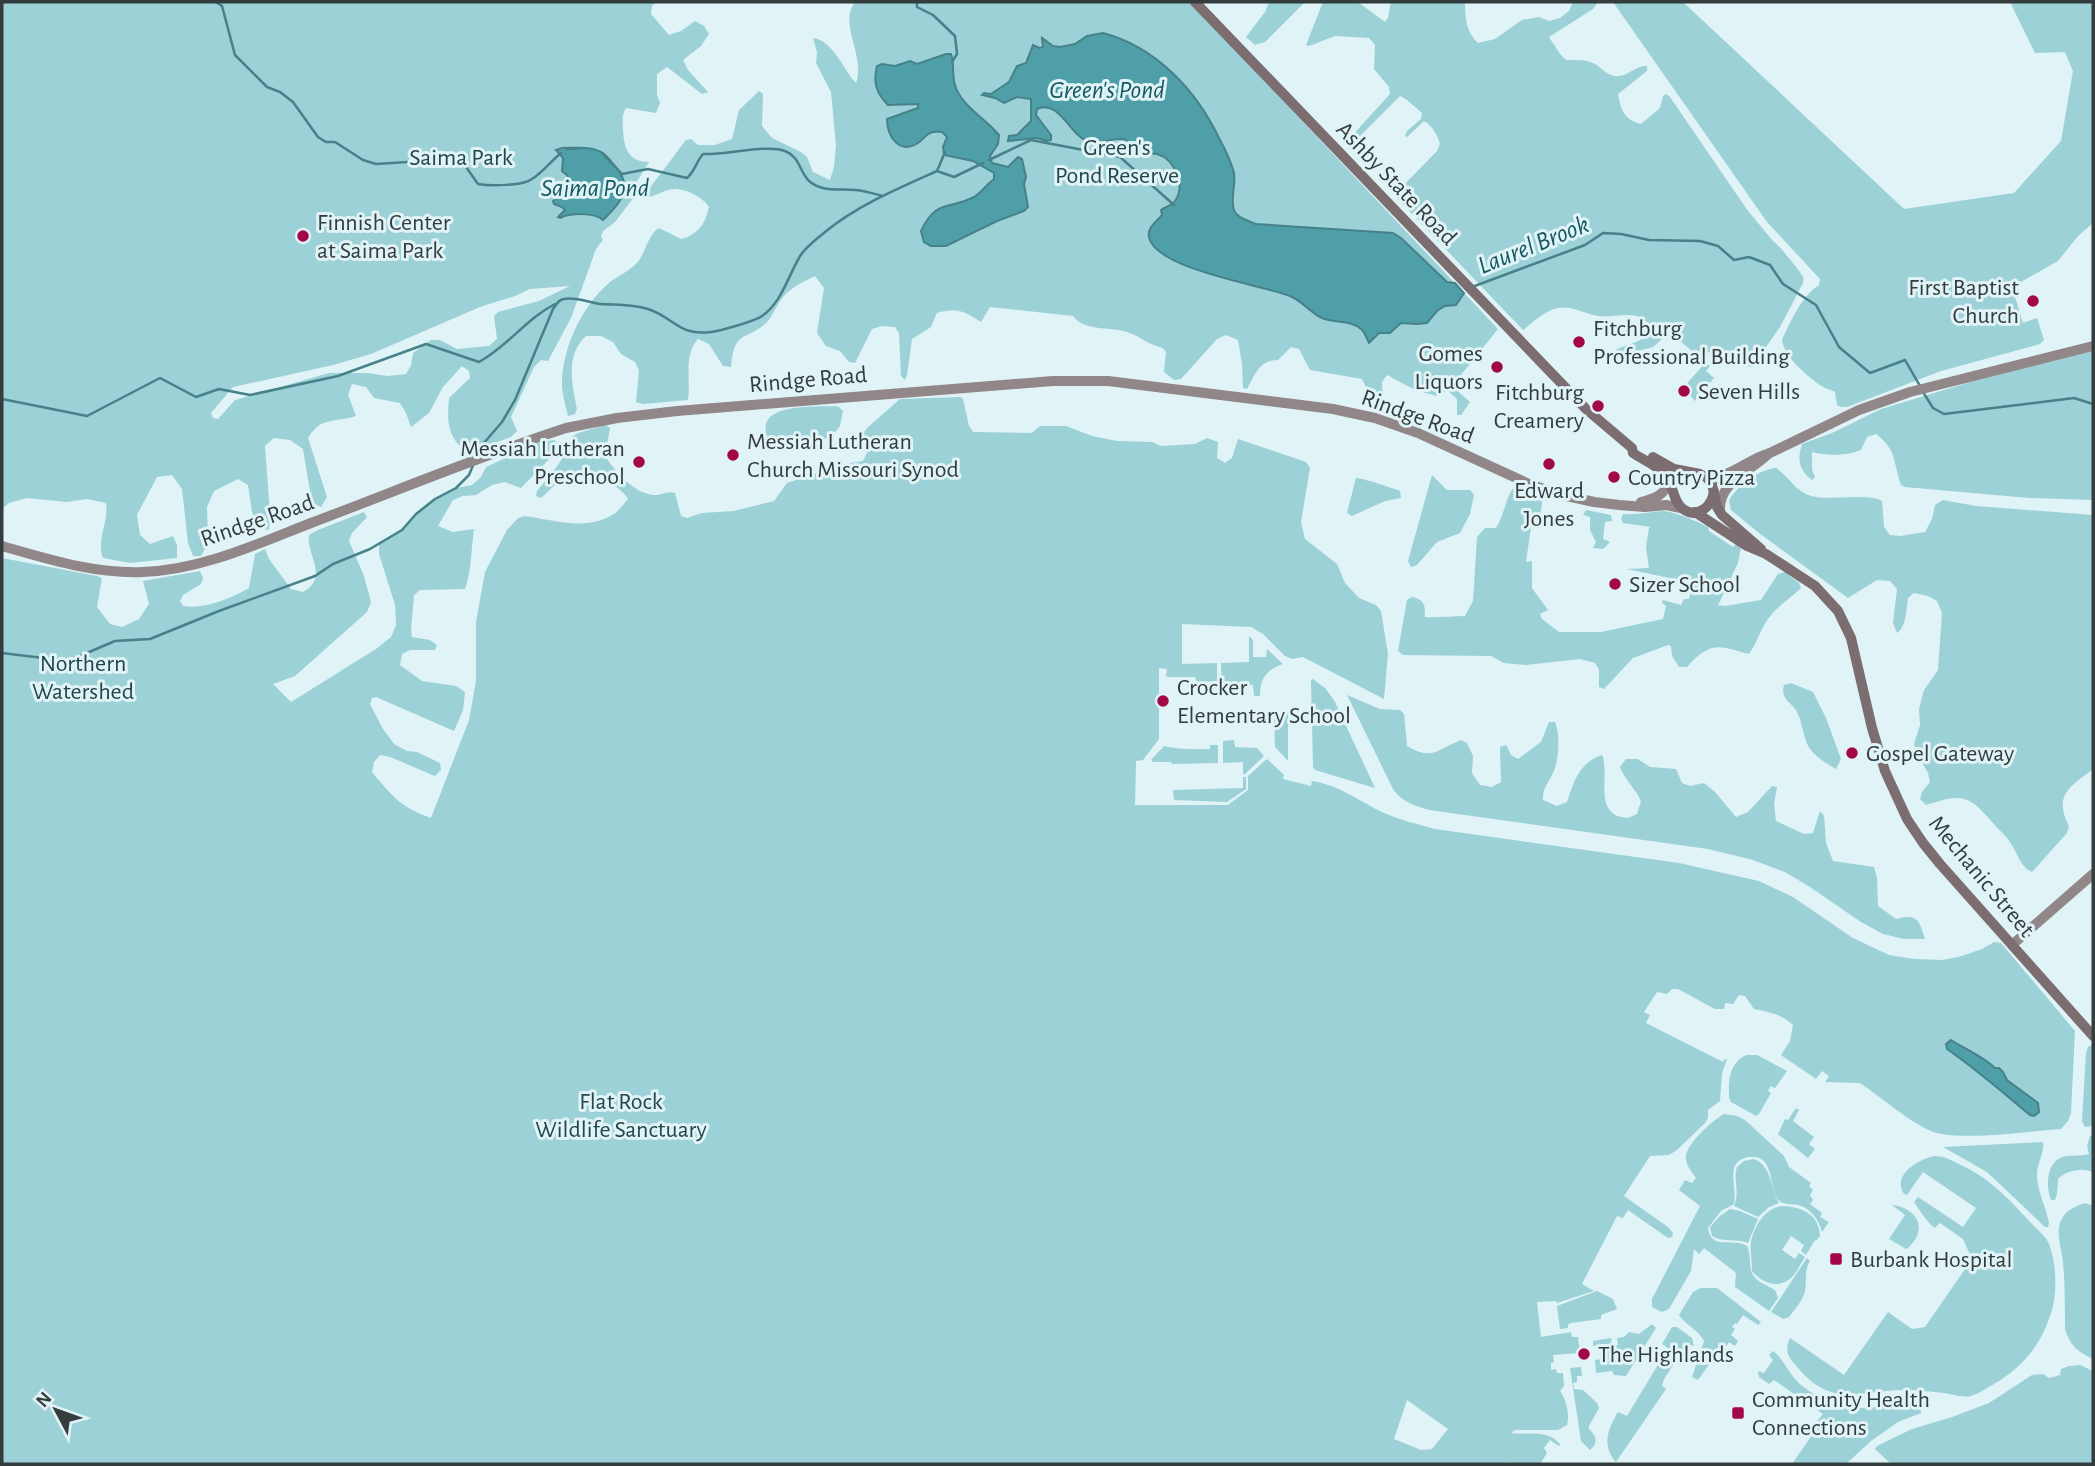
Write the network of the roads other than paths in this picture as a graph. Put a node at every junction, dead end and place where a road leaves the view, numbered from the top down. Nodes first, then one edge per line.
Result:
1 (1195, 2) edge
2 (2093, 346) edge
3 (1632, 448) junction
4 (1770, 453) junction
5 (1698, 474) junction
6 (1730, 484) junction
7 (1670, 488) junction
8 (1713, 499) junction
9 (1627, 505) junction
10 (1681, 508) junction
11 (1695, 512) junction
12 (1722, 515) junction
13 (2, 546) edge
14 (1766, 554) junction
15 (2093, 874) edge
16 (2012, 945) junction
17 (2093, 1036) edge

1 - 3 main road, Ashby State Road
2 - 4 street
3 - 5 main road, Ashby State Road
3 - 7 main road, Ashby State Road
4 - 5 street
4 - 6 street
5 - 7 main road
5 - 8 main road
6 - 8 street
6 - 12 street
7 - 9 street, Rindge Road
7 - 10 main road
8 - 11 main road
8 - 12 main road, Mechanic Street
9 - 10 street, Rindge Road
9 - 13 street, Rindge Road
10 - 11 main road
11 - 14 main road, Mechanic Street
12 - 14 main road, Mechanic Street
14 - 16 main road, Mechanic Street
15 - 16 street
16 - 17 main road, Mechanic Street

